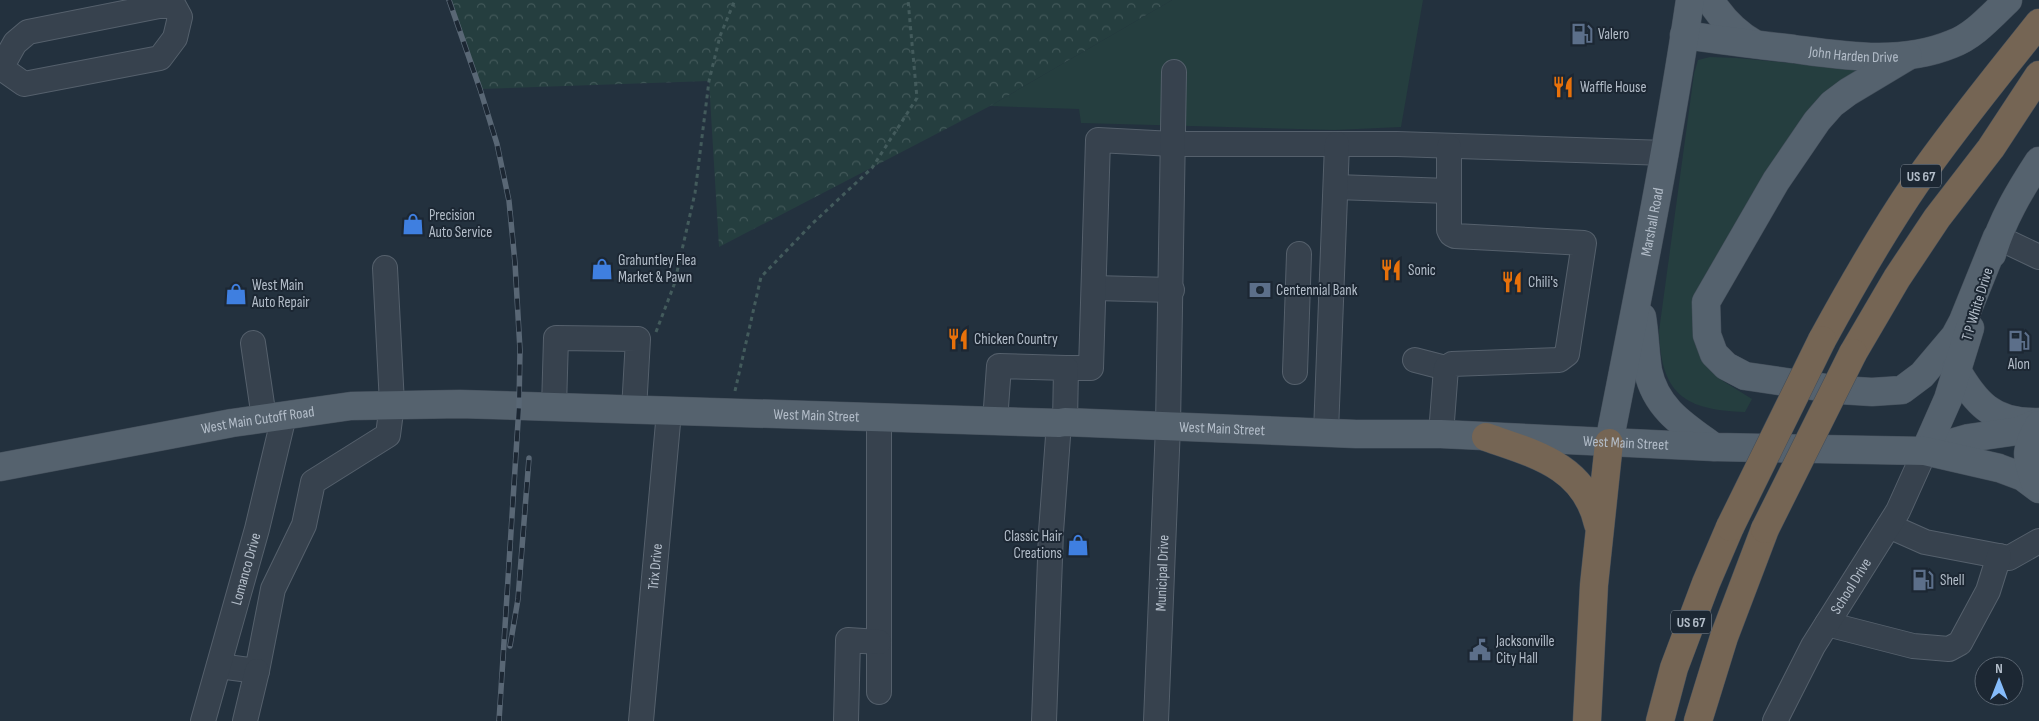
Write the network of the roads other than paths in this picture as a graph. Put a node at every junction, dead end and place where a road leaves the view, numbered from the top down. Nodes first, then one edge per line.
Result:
1 (1690, 0) edge
2 (1710, 0) edge
3 (2008, 0) edge
4 (2039, 23) edge
5 (1684, 35) junction
6 (1756, 44) junction
7 (1908, 56) junction
8 (0, 68) edge
9 (1174, 72) dead end
10 (2039, 76) edge
11 (1173, 144) junction
12 (1337, 144) junction
13 (1449, 147) junction
14 (1666, 153) junction
15 (2039, 161) edge
16 (1336, 187) junction
17 (1449, 191) junction
18 (1997, 236) junction
19 (1299, 254) dead end
20 (2038, 254) edge
21 (385, 268) dead end
22 (1094, 288) junction
23 (1172, 290) junction
24 (1637, 298) junction
25 (252, 343) dead end
26 (1414, 360) dead end
27 (1066, 368) junction
28 (1446, 368) junction
29 (1956, 369) junction
30 (1295, 372) dead end
31 (392, 404) junction
32 (520, 406) joint
33 (554, 407) junction
34 (634, 410) junction
35 (669, 412) junction
36 (274, 417) junction
37 (879, 418) junction
38 (995, 422) junction
39 (1062, 423) junction
40 (2039, 423) edge
41 (1168, 426) junction
42 (1326, 432) junction
43 (1441, 434) junction
44 (1486, 437) junction
45 (1610, 443) junction
46 (1714, 447) junction
47 (1924, 451) junction
48 (0, 467) edge
49 (2038, 487) edge
50 (1889, 526) junction
51 (1599, 528) junction
52 (2039, 541) edge
53 (1999, 556) junction
54 (1827, 624) junction
55 (879, 642) junction
56 (219, 666) junction
57 (257, 671) junction
58 (879, 692) dead end
59 (203, 721) edge
60 (245, 721) edge
61 (641, 721) edge
62 (846, 721) edge
63 (1044, 721) edge
64 (1158, 721) edge
65 (1587, 721) edge
66 (1660, 721) edge
67 (1698, 721) edge
68 (1775, 721) edge

1 - 5 main road, Marshall Road
2 - 6 main road
3 - 7 main road, John Harden Drive
4 - 66 highway, US 67, bridge
5 - 6 main road, John Harden Drive
5 - 14 main road, Marshall Road
6 - 7 main road, John Harden Drive
7 - 18 main road
8 - 8 street
9 - 11 street, Municipal Drive
10 - 67 highway, US 67, bridge
11 - 12 street
11 - 22 street
11 - 23 street, Municipal Drive
12 - 13 street
12 - 16 street
13 - 14 street
13 - 17 street
14 - 24 main road, Marshall Road
15 - 18 main road, T P White Drive
16 - 17 street
16 - 42 street
17 - 28 street
18 - 20 street
18 - 29 main road, T P White Drive
19 - 30 street
21 - 31 street
22 - 23 street
22 - 27 street
23 - 41 street, Municipal Drive
24 - 45 main road, Marshall Road
24 - 46 main road
25 - 36 street
26 - 28 street
27 - 38 street
27 - 39 street
28 - 43 street
29 - 40 main road
29 - 47 main road, T P White Drive
31 - 32 main road, West Main Cutoff Road
31 - 36 main road, West Main Cutoff Road
31 - 57 street
32 - 33 main road, West Main Street
33 - 34 main road, West Main Street
33 - 34 street
34 - 35 main road, West Main Street
35 - 37 main road, West Main Street
35 - 61 street, Trix Drive
36 - 48 main road, West Main Cutoff Road
36 - 56 street, Lomanco Drive
37 - 38 main road, West Main Street
37 - 55 street
38 - 39 main road, West Main Street
39 - 41 main road, West Main Street
39 - 63 street
40 - 47 main road
40 - 49 main road
41 - 42 main road, West Main Street
41 - 64 street, Municipal Drive
42 - 43 main road, West Main Street
43 - 44 main road, West Main Street
44 - 45 main road, West Main Street
44 - 51 highway
45 - 46 main road, West Main Street
45 - 51 highway
46 - 47 main road, West Main Street
47 - 49 main road
47 - 50 street, School Drive
50 - 53 street
50 - 54 street, School Drive
51 - 65 highway
52 - 53 street
53 - 54 street
54 - 68 street, School Drive
55 - 58 street
55 - 62 street
56 - 57 street
56 - 59 street, Lomanco Drive
57 - 60 street

